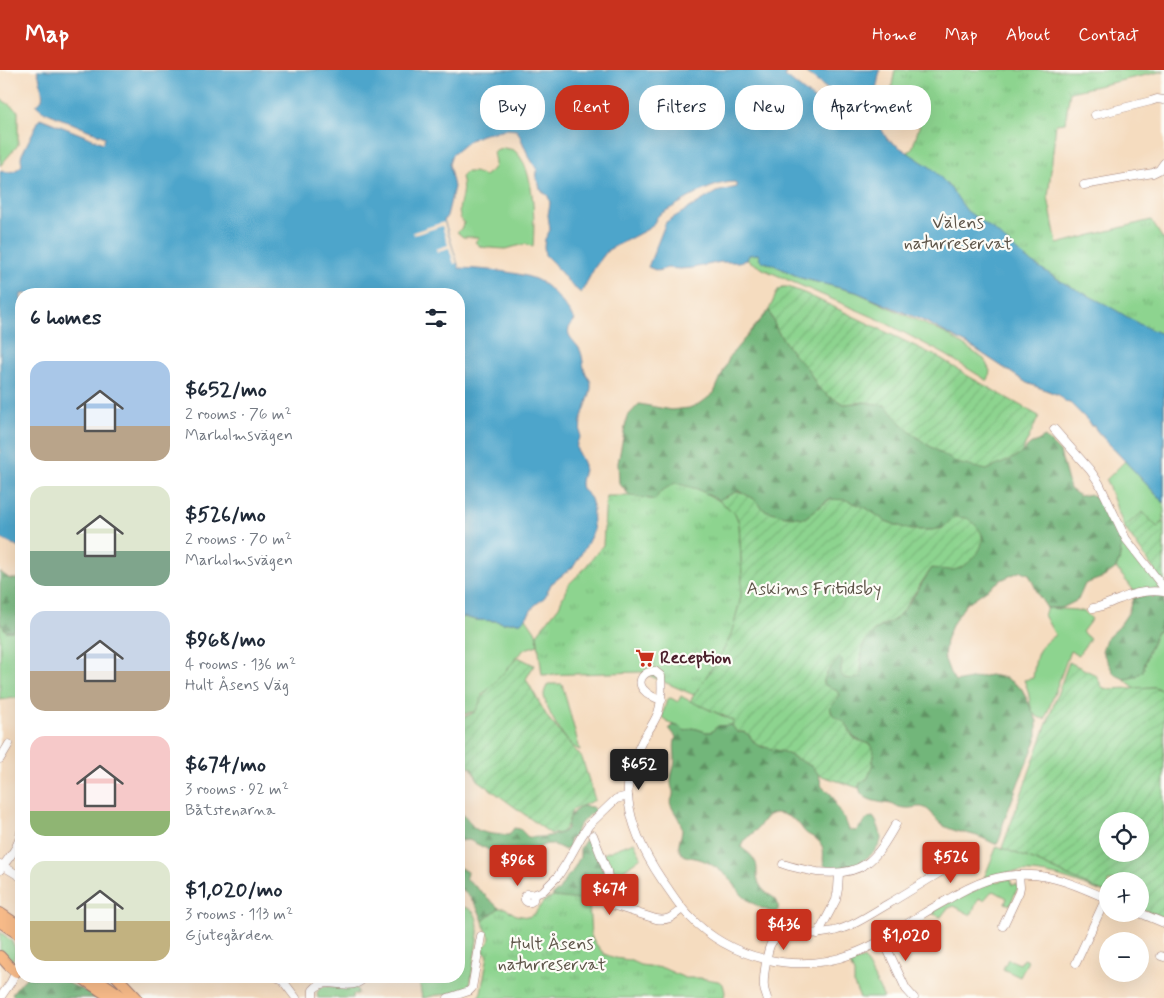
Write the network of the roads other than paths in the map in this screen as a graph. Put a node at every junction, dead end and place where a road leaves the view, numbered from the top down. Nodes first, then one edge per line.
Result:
1 (1164, 100) edge
2 (1095, 115) dead end
3 (1164, 163) edge
4 (1084, 185) dead end
5 (1054, 429) dead end
6 (1164, 590) edge
7 (1093, 608) dead end
8 (662, 700) dead end
9 (9, 744) dead end
10 (0, 759) edge
11 (628, 796) junction
12 (896, 824) dead end
13 (593, 835) dead end
14 (15, 849) edge
15 (966, 855) dead end
16 (783, 864) dead end
17 (1, 867) edge
18 (839, 873) junction
19 (15, 874) edge
20 (1019, 875) junction
21 (533, 895) dead end
22 (1099, 895) edge
23 (682, 909) junction
24 (0, 912) edge
25 (1099, 915) edge
26 (1149, 917) edge
27 (0, 922) edge
28 (15, 923) edge
29 (1164, 923) edge
30 (1003, 926) dead end
31 (15, 932) edge
32 (818, 934) junction
33 (481, 936) dead end
34 (883, 940) junction
35 (0, 956) edge
36 (767, 960) junction
37 (1076, 963) dead end
38 (15, 971) edge
39 (15, 974) edge
40 (89, 983) edge
41 (103, 983) edge
42 (123, 983) edge
43 (285, 983) edge
44 (328, 983) edge
45 (328, 983) edge
46 (359, 983) edge
47 (0, 998) edge
48 (111, 998) edge
49 (125, 998) edge
50 (137, 998) edge
51 (296, 998) edge
52 (313, 998) edge
53 (448, 998) edge
54 (766, 998) edge
55 (914, 998) edge

1 - 2 street
3 - 4 street
5 - 6 street
6 - 7 street
8 - 11 street
9 - 10 street
11 - 21 street
11 - 23 street
12 - 18 street
13 - 23 street
14 - 17 street
15 - 32 street
16 - 18 street
17 - 19 street
18 - 32 street
20 - 22 street
20 - 30 street
20 - 34 street
23 - 36 street
24 - 28 main road
25 - 37 street
26 - 29 street
27 - 31 main road
32 - 36 street
33 - 53 street
34 - 36 street
34 - 55 street
35 - 38 main road
36 - 54 street
39 - 47 street
40 - 48 main road
41 - 49 main road
42 - 50 main road
43 - 51 street
44 - 46 street
45 - 52 street

